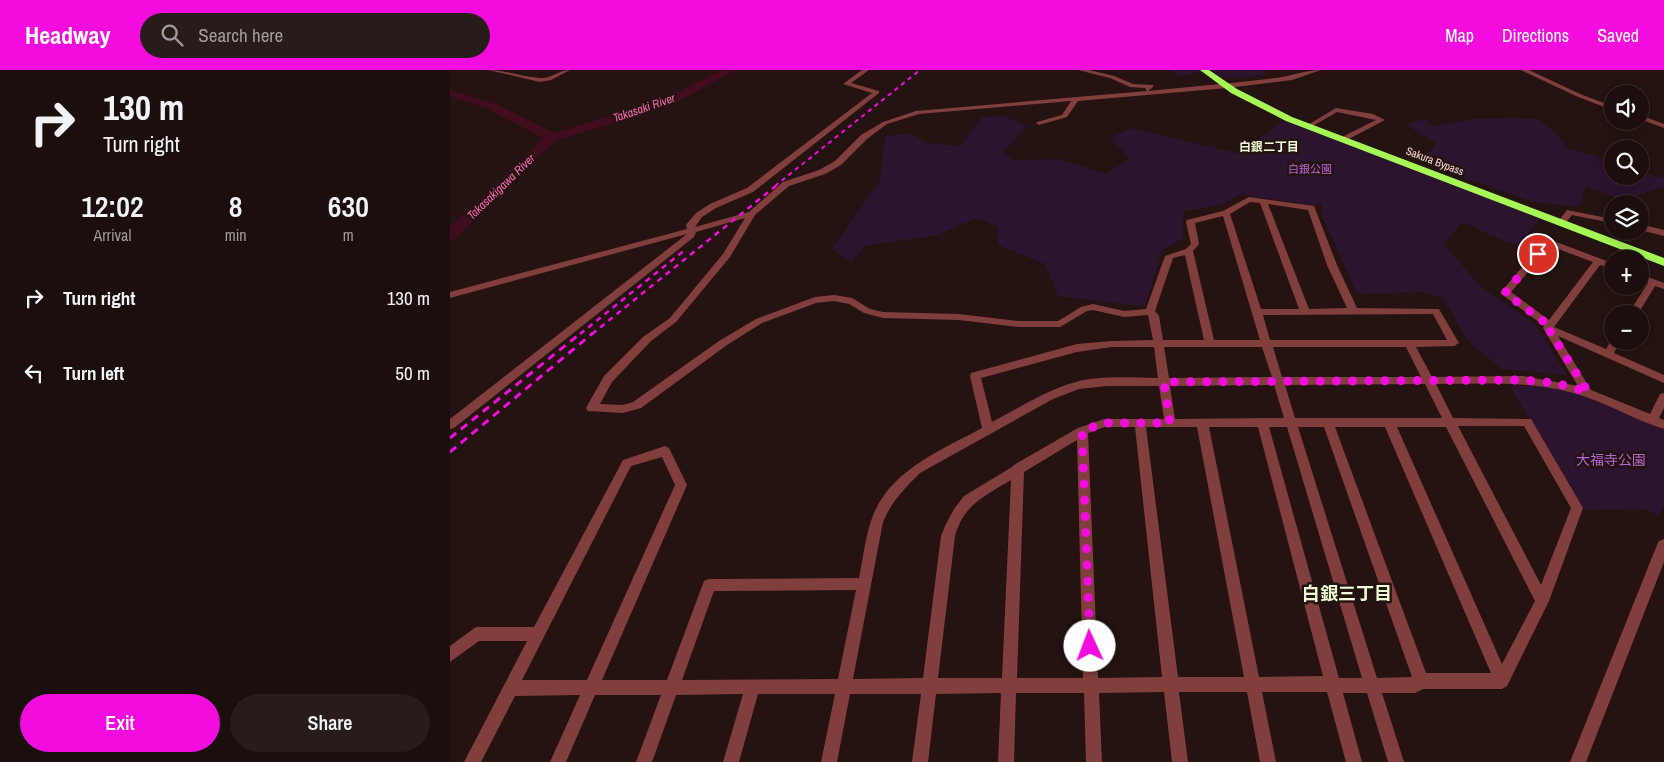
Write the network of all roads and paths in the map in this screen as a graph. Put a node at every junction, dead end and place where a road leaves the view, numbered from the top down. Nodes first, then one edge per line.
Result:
1 (491, 70) edge
2 (567, 70) edge
3 (866, 70) edge
4 (1081, 70) edge
5 (1204, 70) edge
6 (1318, 70) edge
7 (1524, 70) edge
8 (1292, 78) junction
9 (1217, 80) junction
10 (1227, 86) junction
11 (1120, 96) junction
12 (1076, 98) junction
13 (1604, 105) edge
14 (1649, 120) edge
15 (1039, 124) dead end
16 (1309, 126) junction
17 (1664, 126) edge
18 (1343, 140) junction
19 (1263, 201) junction
20 (1226, 213) junction
21 (752, 214) junction
22 (1604, 219) edge
23 (1561, 223) junction
24 (692, 230) junction
25 (1649, 230) edge
26 (1664, 233) edge
27 (1189, 251) junction
28 (1598, 261) junction
29 (1664, 262) edge
30 (1604, 263) edge
31 (1649, 280) edge
32 (1653, 282) junction
33 (1664, 286) edge
34 (450, 295) edge
35 (1639, 305) edge
36 (1354, 311) junction
37 (1150, 312) junction
38 (1256, 312) junction
39 (1306, 312) junction
40 (1549, 327) junction
41 (1409, 343) junction
42 (1158, 344) junction
43 (1210, 344) junction
44 (1266, 344) junction
45 (1611, 350) edge
46 (1608, 355) junction
47 (1664, 380) edge
48 (1279, 381) junction
49 (1428, 381) junction
50 (1164, 382) junction
51 (1588, 392) junction
52 (1664, 397) edge
53 (1652, 420) junction
54 (1262, 422) junction
55 (1290, 422) junction
56 (1328, 422) junction
57 (1389, 422) junction
58 (1450, 422) junction
59 (1140, 423) junction
60 (1170, 423) junction
61 (1202, 423) junction
62 (450, 425) edge
63 (1664, 425) edge
64 (988, 429) junction
65 (1082, 431) junction
66 (1018, 468) junction
67 (1664, 545) edge
68 (864, 584) junction
69 (1542, 601) junction
70 (539, 634) junction
71 (450, 655) edge
72 (1502, 681) junction
73 (1421, 682) junction
74 (1253, 684) junction
75 (1091, 685) junction
76 (1171, 685) junction
77 (1333, 685) junction
78 (844, 686) junction
79 (929, 686) junction
80 (1010, 686) junction
81 (1371, 686) junction
82 (671, 687) junction
83 (753, 687) junction
84 (510, 688) junction
85 (591, 688) junction
86 (472, 762) edge
87 (558, 762) edge
88 (644, 762) edge
89 (731, 762) edge
90 (829, 762) edge
91 (920, 762) edge
92 (1006, 762) edge
93 (1094, 762) edge
94 (1180, 762) edge
95 (1268, 762) edge
96 (1354, 762) edge
97 (1396, 762) edge
98 (1578, 762) edge

1 - 2 street
3 - 24 street
4 - 11 street
5 - 9 highway, Sakura Bypass
6 - 8 street
7 - 13 street
8 - 9 street
8 - 10 street
9 - 10 highway, Sakura Bypass
10 - 11 street
10 - 16 highway, Sakura Bypass
11 - 12 street
12 - 15 street
12 - 21 street
14 - 17 street
16 - 18 highway, Sakura Bypass
16 - 18 street
18 - 23 highway, Sakura Bypass
19 - 20 street
19 - 36 street
19 - 39 street
20 - 27 street
20 - 38 street
21 - 24 street
21 - 37 street
22 - 23 street
23 - 29 highway, Sakura Bypass
24 - 34 street
24 - 62 street
25 - 26 street
27 - 37 street
27 - 43 street
28 - 30 street
28 - 40 street
28 - 40 street
31 - 32 street
32 - 33 street
32 - 35 street
36 - 39 street
36 - 41 street
37 - 42 street
38 - 39 street
38 - 44 street
40 - 46 street
40 - 51 street
41 - 44 street
41 - 49 street
42 - 43 street
42 - 50 street
42 - 64 street
43 - 44 street
44 - 48 street
45 - 46 street
46 - 47 street
48 - 49 street
48 - 50 street
48 - 55 street
49 - 51 street
49 - 58 street
50 - 60 street
50 - 64 street
51 - 53 street
52 - 53 street
53 - 63 street
54 - 55 street
54 - 61 street
54 - 77 street
55 - 56 street
55 - 81 street
56 - 57 street
56 - 73 street
57 - 58 street
57 - 72 street
58 - 69 street
58 - 69 street
59 - 60 street
59 - 65 street
59 - 76 street
60 - 61 street
61 - 74 street
64 - 68 street
65 - 66 street
65 - 75 street
66 - 79 street
66 - 80 street
67 - 98 street
68 - 78 street
68 - 82 street
69 - 72 street
70 - 71 street
70 - 84 street
70 - 85 street
72 - 73 street
73 - 81 street
74 - 76 street
74 - 77 street
74 - 95 street
75 - 76 street
75 - 80 street
75 - 93 street
76 - 94 street
77 - 81 street
77 - 96 street
78 - 79 street
78 - 83 street
78 - 90 street
79 - 80 street
79 - 91 street
80 - 92 street
81 - 97 street
82 - 83 street
82 - 85 street
82 - 88 street
83 - 89 street
84 - 85 street
84 - 86 street
85 - 87 street

